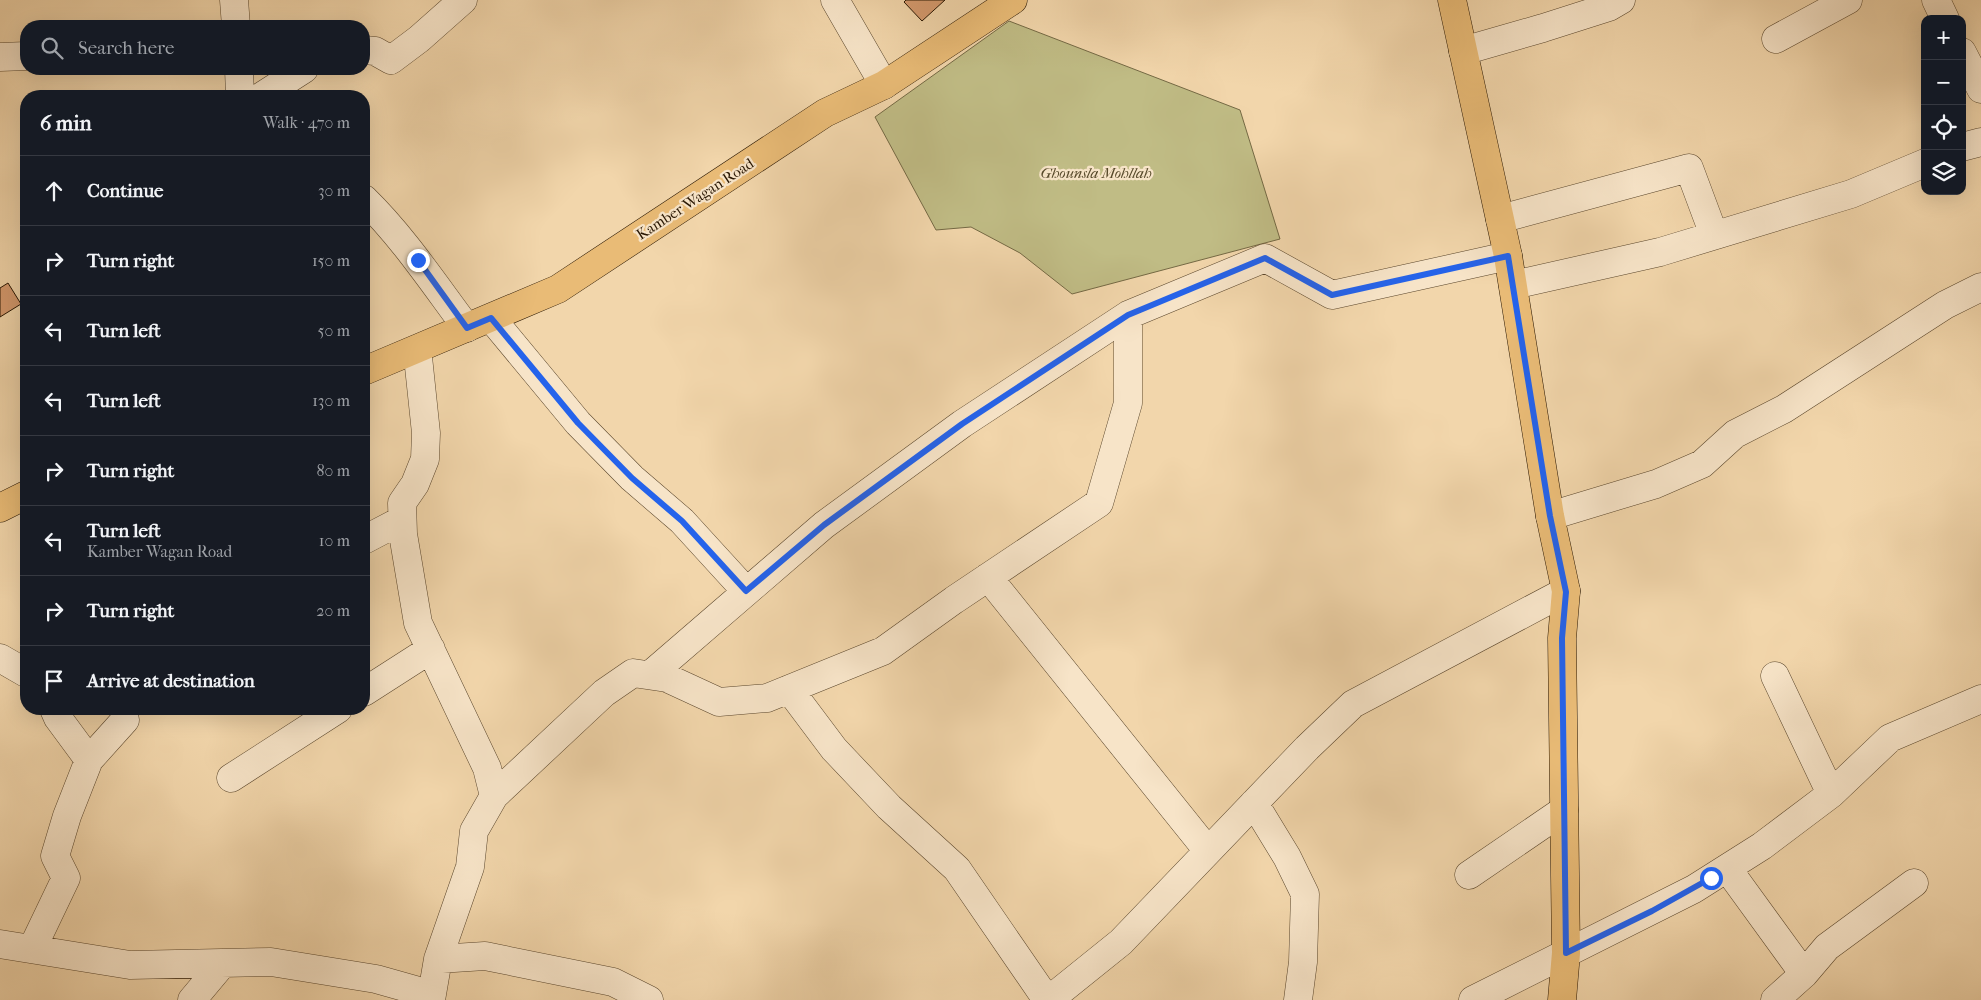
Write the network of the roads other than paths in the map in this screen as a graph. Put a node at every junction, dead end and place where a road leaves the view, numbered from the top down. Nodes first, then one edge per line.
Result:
1 (234, 0) edge
2 (463, 0) edge
3 (835, 0) edge
4 (1013, 0) edge
5 (1452, 0) edge
6 (1621, 0) edge
7 (1848, 0) edge
8 (1936, 0) edge
9 (1943, 15) edge
10 (236, 20) edge
11 (1776, 39) dead end
12 (370, 51) edge
13 (1463, 51) junction
14 (20, 56) edge
15 (0, 57) edge
16 (1966, 60) edge
17 (243, 75) edge
18 (294, 75) edge
19 (884, 85) junction
20 (1981, 89) edge
21 (255, 90) edge
22 (269, 90) edge
23 (1981, 142) edge
24 (1966, 146) edge
25 (1921, 164) edge
26 (370, 205) edge
27 (1500, 219) junction
28 (1714, 235) junction
29 (1508, 256) junction
30 (1513, 285) junction
31 (1981, 287) edge
32 (1128, 315) junction
33 (479, 323) junction
34 (418, 349) junction
35 (370, 369) edge
36 (20, 498) edge
37 (0, 508) edge
38 (1550, 516) junction
39 (402, 520) junction
40 (370, 537) edge
41 (988, 577) junction
42 (746, 591) junction
43 (1566, 592) junction
44 (431, 649) junction
45 (0, 658) edge
46 (20, 670) edge
47 (650, 675) junction
48 (1774, 676) dead end
49 (370, 688) edge
50 (788, 689) junction
51 (1981, 699) edge
52 (57, 715) edge
53 (329, 715) edge
54 (125, 720) dead end
55 (90, 760) junction
56 (231, 778) dead end
57 (1831, 794) junction
58 (494, 796) junction
59 (1254, 803) junction
60 (1564, 810) junction
61 (1208, 851) junction
62 (1728, 868) junction
63 (1469, 875) dead end
64 (1914, 883) dead end
65 (0, 944) edge
66 (32, 949) junction
67 (1566, 953) junction
68 (438, 958) junction
69 (223, 963) junction
70 (1804, 974) junction
71 (192, 1000) edge
72 (431, 1000) edge
73 (649, 1000) edge
74 (1048, 1000) edge
75 (1298, 1000) edge
76 (1473, 1000) edge
77 (1562, 1000) edge
78 (1775, 1000) edge

1 - 10 street
2 - 12 street
3 - 19 street
4 - 19 main road, Kamber Wagan Road
5 - 13 main road
6 - 13 street
7 - 11 street
8 - 9 street
13 - 27 main road
14 - 15 street
16 - 20 street
17 - 21 street
18 - 22 street
19 - 33 main road, Kamber Wagan Road
23 - 24 street
25 - 28 street
26 - 33 street
27 - 28 street
27 - 29 main road
28 - 30 street
29 - 30 main road
29 - 32 street
30 - 38 main road
31 - 38 street
32 - 41 street
32 - 42 street
33 - 34 main road, Kamber Wagan Road
33 - 42 street
34 - 35 main road, Kamber Wagan Road
34 - 39 street
36 - 37 main road
38 - 43 main road
39 - 40 street
39 - 44 street
41 - 50 street
41 - 61 street
42 - 47 street
43 - 59 street
43 - 60 main road
44 - 49 street
44 - 58 street
45 - 46 street
47 - 50 street
47 - 58 street
48 - 57 street
50 - 74 street
51 - 57 street
52 - 55 street
53 - 56 street
54 - 55 street
55 - 66 street
57 - 62 street
58 - 68 street
59 - 61 street
59 - 75 street
60 - 63 street
60 - 67 main road
61 - 74 street
62 - 67 street
62 - 70 street
64 - 70 street
65 - 66 street
66 - 69 street
67 - 76 street
67 - 77 main road
68 - 72 street
68 - 73 street
69 - 71 street
69 - 72 street
70 - 78 street

